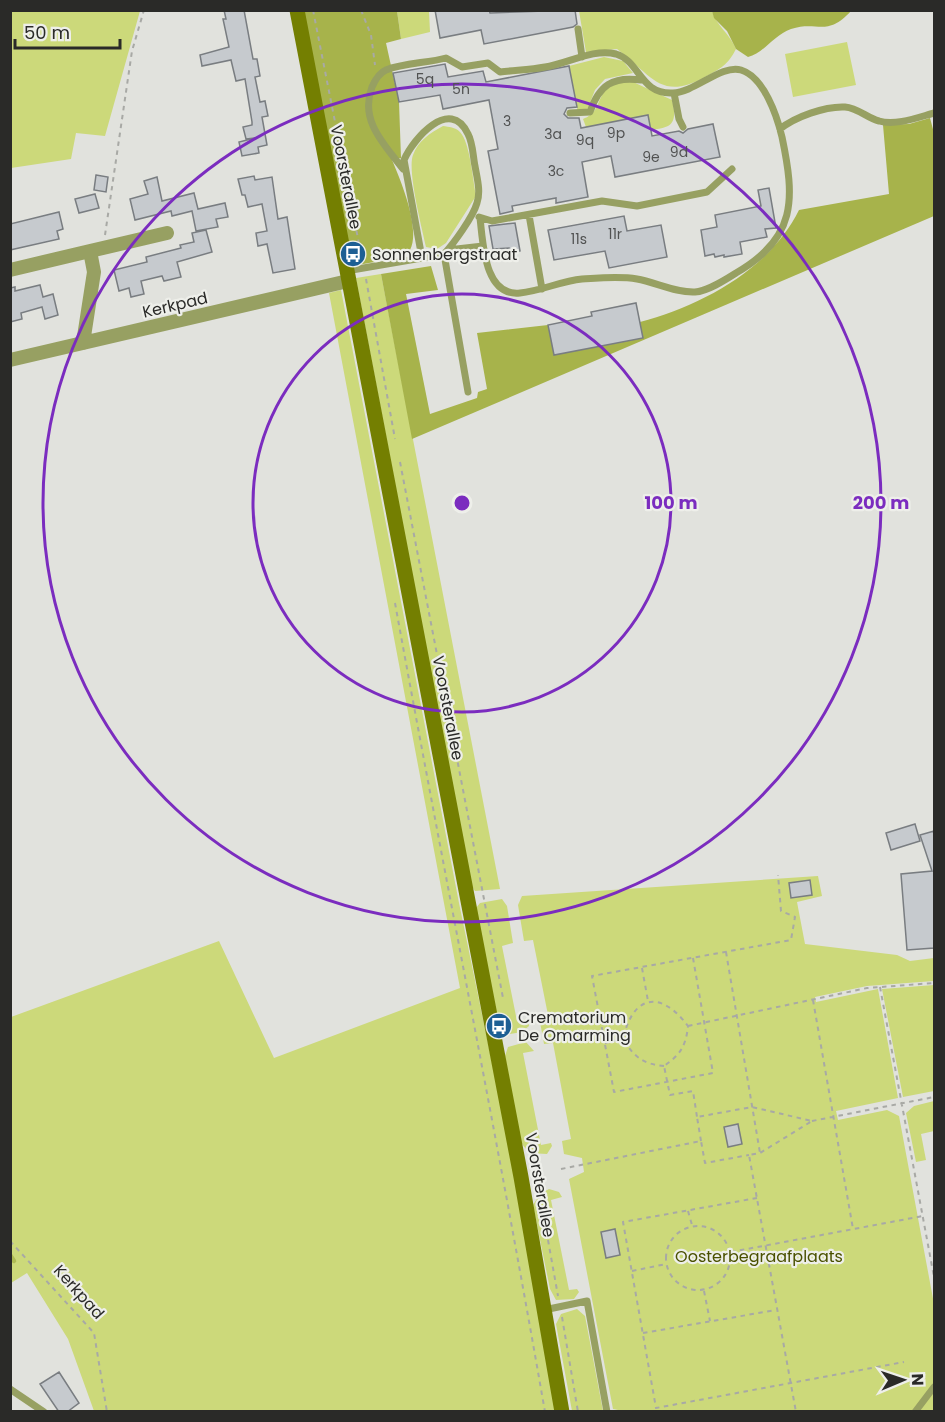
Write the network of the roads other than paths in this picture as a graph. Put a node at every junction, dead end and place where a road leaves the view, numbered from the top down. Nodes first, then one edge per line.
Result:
1 (297, 10) edge
2 (578, 29) dead end
3 (582, 57) junction
4 (641, 80) junction
5 (674, 93) junction
6 (570, 113) dead end
7 (934, 113) edge
8 (684, 127) dead end
9 (780, 129) junction
10 (404, 169) junction
11 (732, 169) dead end
12 (470, 215) junction
13 (529, 215) junction
14 (480, 218) junction
15 (167, 233) dead end
16 (483, 246) junction
17 (96, 250) junction
18 (446, 252) junction
19 (422, 258) junction
20 (10, 270) edge
21 (347, 276) junction
22 (542, 289) junction
23 (83, 343) junction
24 (10, 360) edge
25 (468, 392) dead end
26 (543, 1310) junction
27 (934, 1387) edge
28 (10, 1389) edge
29 (44, 1412) edge
30 (562, 1412) edge
31 (608, 1412) edge
32 (915, 1412) edge

1 - 21 main road, Voorsterallee
2 - 3 lane
3 - 4 lane
3 - 10 lane
4 - 5 lane
4 - 6 lane
5 - 8 lane
5 - 9 lane
7 - 9 lane
9 - 22 lane
10 - 12 lane
10 - 19 lane
11 - 13 lane
12 - 14 lane
12 - 18 lane
13 - 14 lane
13 - 22 lane
14 - 16 lane
15 - 17 street
16 - 18 lane
16 - 22 lane
17 - 20 street
17 - 23 street
18 - 19 lane
18 - 25 lane
19 - 21 lane
21 - 23 street, Kerkpad
21 - 26 main road, Voorsterallee
23 - 24 street, Kerkpad
26 - 30 main road, Voorsterallee
26 - 31 lane
27 - 32 lane
28 - 29 lane

